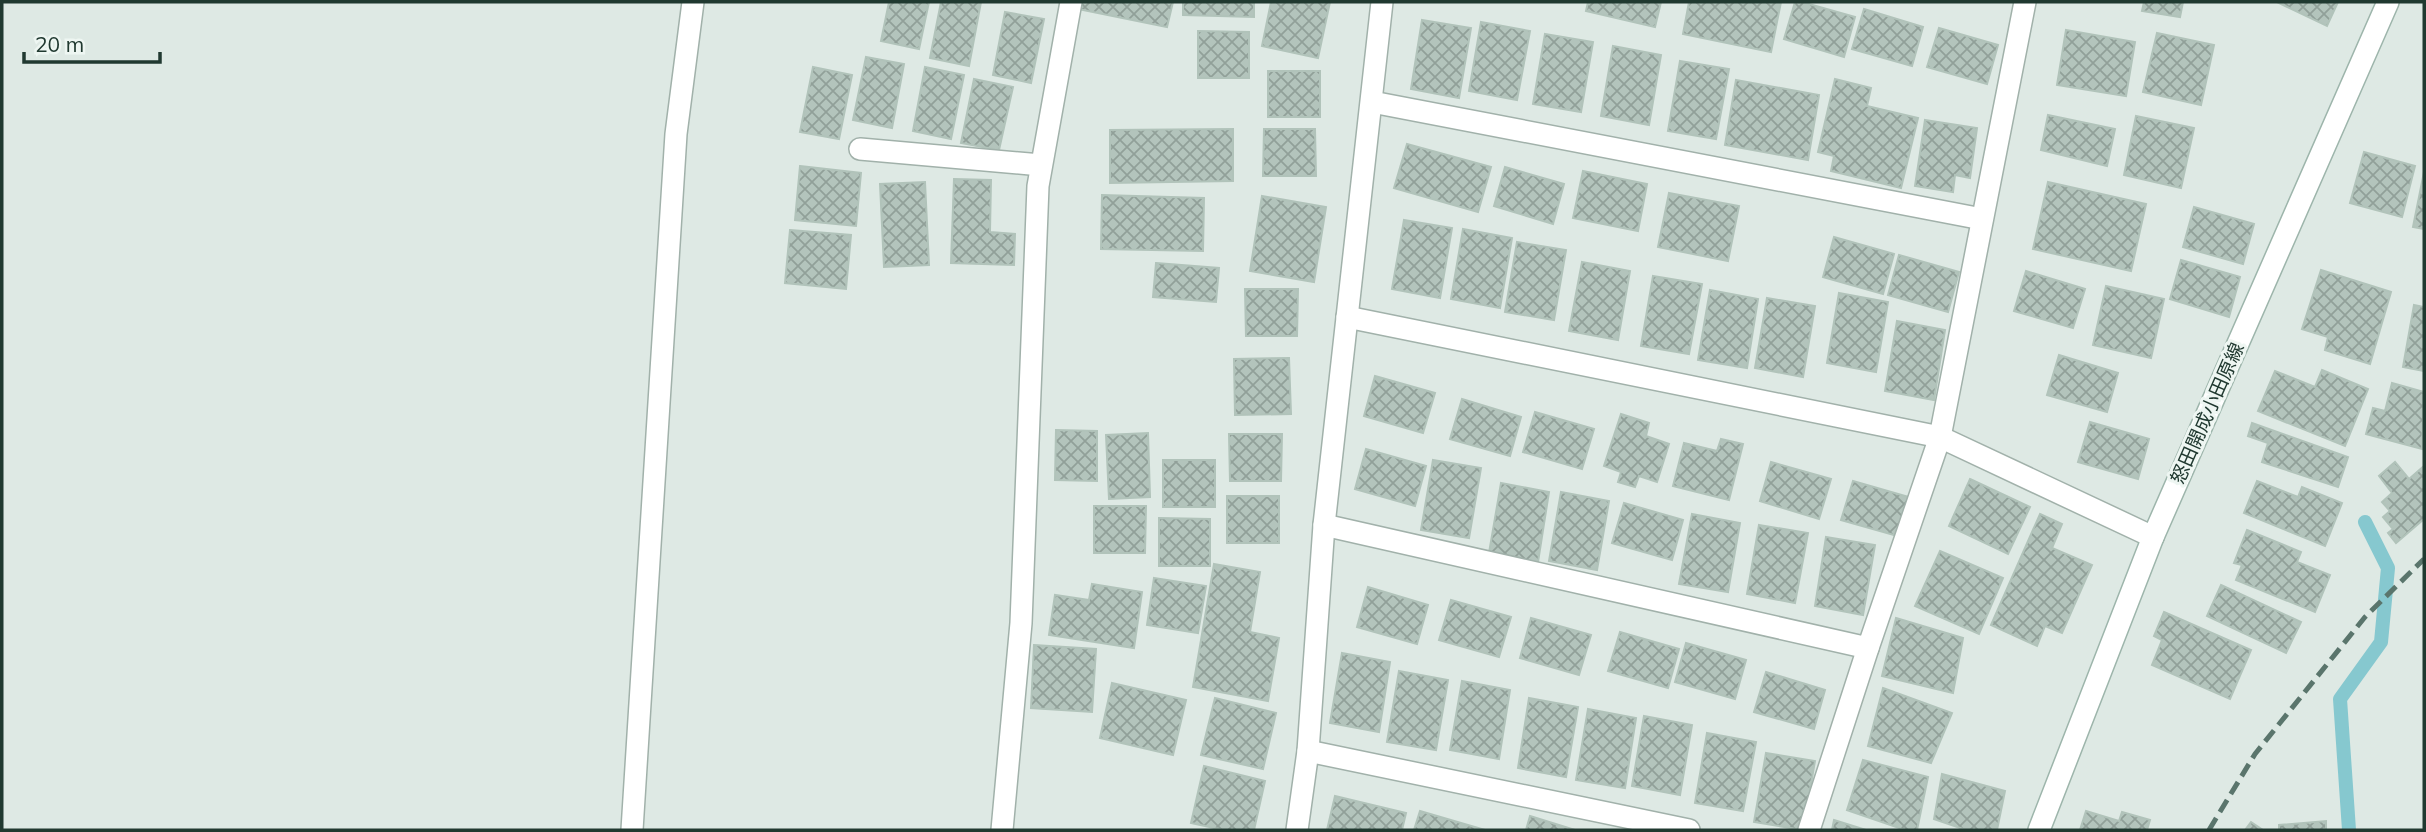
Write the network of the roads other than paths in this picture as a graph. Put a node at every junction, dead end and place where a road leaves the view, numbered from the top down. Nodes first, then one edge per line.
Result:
1 (693, 2) edge
2 (1071, 2) edge
3 (1382, 2) edge
4 (2025, 2) edge
5 (2388, 2) edge
6 (1372, 102) junction
7 (860, 149) dead end
8 (1041, 165) junction
9 (1982, 219) junction
10 (1347, 317) junction
11 (1940, 437) junction
12 (1324, 525) junction
13 (2153, 537) junction
14 (1868, 648) junction
15 (1308, 751) junction
16 (632, 830) edge
17 (1002, 830) edge
18 (1297, 830) edge
19 (1689, 830) edge
20 (1810, 830) edge
21 (2039, 830) edge

1 - 16 street
2 - 8 street
3 - 6 street
4 - 9 street
5 - 13 street, 怒田開成小田原線
6 - 9 street
6 - 10 street
7 - 8 street
8 - 17 street
9 - 11 street
10 - 11 street
10 - 12 street
11 - 13 street
11 - 14 street
12 - 14 street
12 - 15 street
13 - 21 street, 怒田開成小田原線
14 - 20 street
15 - 18 street
15 - 19 street

